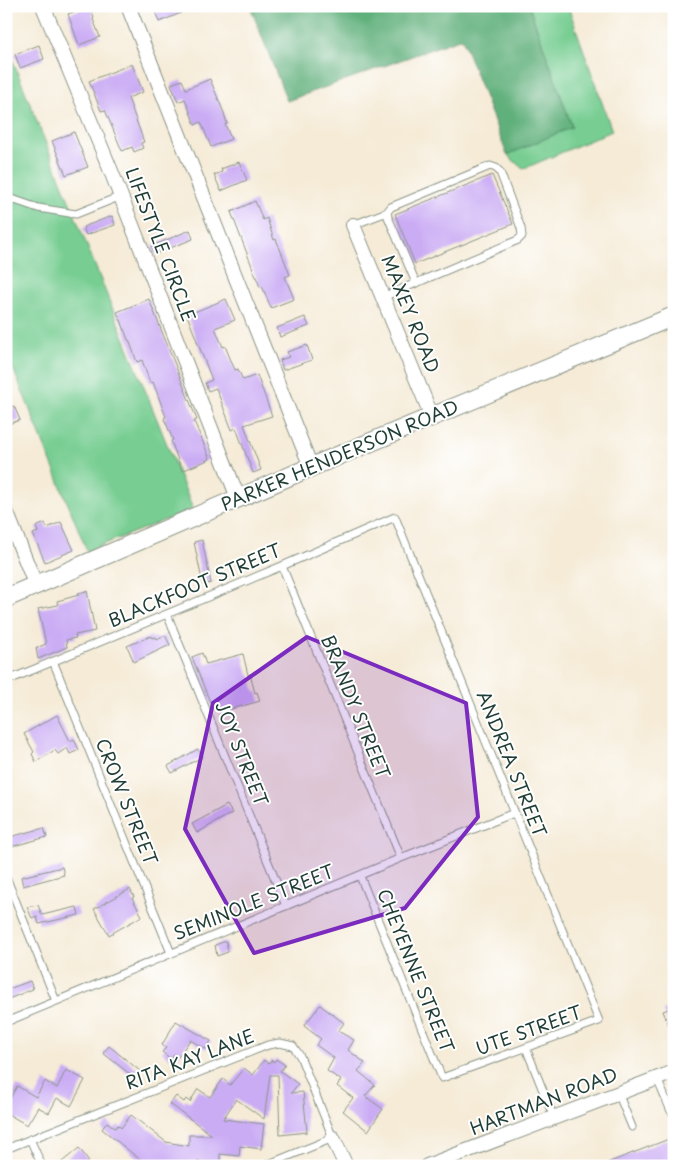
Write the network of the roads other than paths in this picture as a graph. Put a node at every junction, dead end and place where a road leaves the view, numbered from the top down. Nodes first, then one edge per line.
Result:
1 (43, 6) edge
2 (128, 6) edge
3 (120, 196) junction
4 (6, 197) edge
5 (387, 212) junction
6 (353, 225) joint
7 (416, 284) junction
8 (383, 298) junction
9 (674, 316) edge
10 (432, 417) junction
11 (311, 467) junction
12 (238, 498) junction
13 (6, 511) edge
14 (395, 517) joint
15 (282, 566) junction
16 (36, 586) junction
17 (6, 598) edge
18 (167, 614) junction
19 (54, 661) junction
20 (6, 681) edge
21 (514, 813) junction
22 (401, 858) junction
23 (360, 876) junction
24 (6, 877) edge
25 (286, 906) junction
26 (172, 953) junction
27 (56, 1001) junction
28 (599, 1021) joint
29 (6, 1022) edge
30 (526, 1048) junction
31 (674, 1072) edge
32 (442, 1078) joint
33 (657, 1078) junction
34 (618, 1093) junction
35 (674, 1111) edge
36 (554, 1118) junction
37 (632, 1127) dead end
38 (333, 1138) junction
39 (30, 1139) junction
40 (6, 1149) edge
41 (455, 1161) edge
42 (42, 1166) edge
43 (264, 1166) edge
44 (346, 1166) edge
45 (428, 1166) edge

1 - 3 street, LIFESTYLE CIRCLE
2 - 11 street
3 - 4 lane
3 - 12 street, LIFESTYLE CIRCLE
5 - 6 lane
5 - 7 lane
5 - 7 lane
6 - 8 street, MAXEY ROAD
7 - 8 lane
8 - 10 street, MAXEY ROAD
9 - 10 street, PARKER HENDERSON ROAD
10 - 11 street, PARKER HENDERSON ROAD
11 - 12 street, PARKER HENDERSON ROAD
12 - 16 street, PARKER HENDERSON ROAD
13 - 16 street
14 - 15 lane, BLACKFOOT STREET
14 - 21 lane, ANDREA STREET
15 - 18 lane, BLACKFOOT STREET
15 - 22 lane, BRANDY STREET
16 - 17 street, PARKER HENDERSON ROAD
18 - 19 lane, BLACKFOOT STREET
18 - 25 lane, JOY STREET
19 - 20 lane, BLACKFOOT STREET
19 - 26 lane, CROW STREET
21 - 22 lane, SEMINOLE STREET
21 - 28 lane, ANDREA STREET
22 - 23 lane, SEMINOLE STREET
23 - 25 lane, SEMINOLE STREET
23 - 32 lane, CHEYENNE STREET
24 - 27 lane
25 - 26 lane, SEMINOLE STREET
26 - 27 lane, SEMINOLE STREET
27 - 29 lane, SEMINOLE STREET
28 - 30 lane, UTE STREET
30 - 32 lane, UTE STREET
30 - 36 lane
31 - 33 street, HARTMAN ROAD
33 - 34 street, HARTMAN ROAD
33 - 35 lane
34 - 36 street, HARTMAN ROAD
34 - 37 lane
36 - 41 street, HARTMAN ROAD
38 - 39 lane, RITA KAY LANE
38 - 43 lane
38 - 44 street
39 - 40 lane, RITA KAY LANE
39 - 42 lane
41 - 45 street, HARTMAN ROAD

